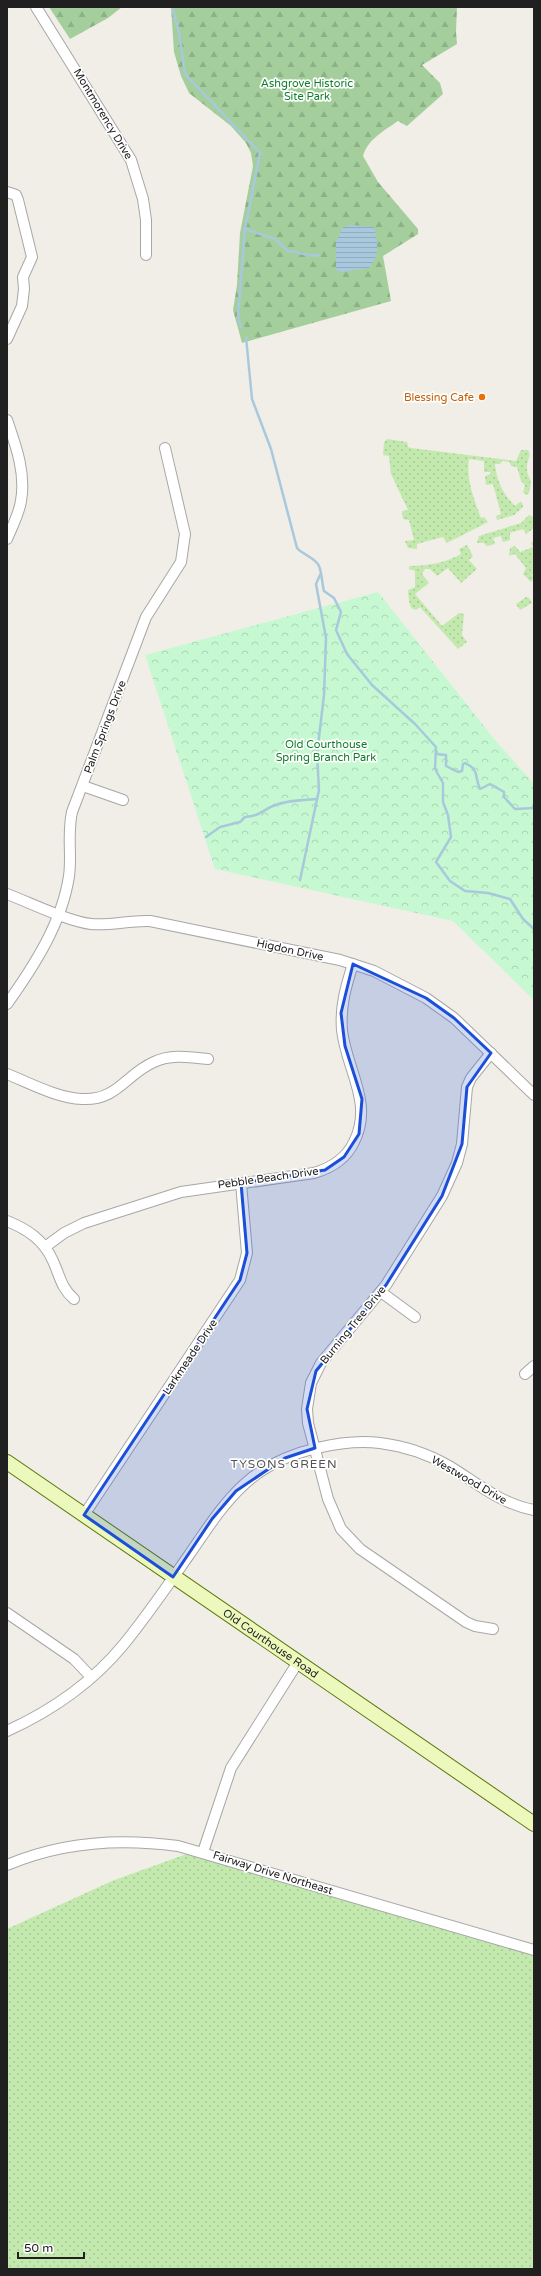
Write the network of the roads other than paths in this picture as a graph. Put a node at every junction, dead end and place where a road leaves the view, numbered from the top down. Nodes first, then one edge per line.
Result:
1 (36, 7) edge
2 (7, 192) edge
3 (146, 255) dead end
4 (7, 339) edge
5 (7, 420) edge
6 (165, 448) dead end
7 (7, 539) edge
8 (83, 786) junction
9 (123, 800) dead end
10 (7, 894) edge
11 (58, 913) junction
12 (353, 964) junction
13 (7, 1004) edge
14 (491, 1053) junction
15 (208, 1059) dead end
16 (7, 1074) edge
17 (534, 1095) edge
18 (241, 1182) junction
19 (7, 1221) edge
20 (45, 1247) junction
21 (381, 1292) junction
22 (74, 1299) dead end
23 (415, 1317) dead end
24 (534, 1366) edge
25 (525, 1374) dead end
26 (315, 1448) junction
27 (7, 1462) edge
28 (534, 1510) edge
29 (84, 1516) junction
30 (173, 1577) junction
31 (7, 1613) edge
32 (493, 1629) dead end
33 (298, 1662) junction
34 (91, 1677) junction
35 (7, 1731) edge
36 (534, 1823) edge
37 (202, 1852) junction
38 (7, 1865) edge
39 (534, 1950) edge

1 - 3 street, Montmorency Drive
2 - 4 street
5 - 7 street
6 - 8 street, Palm Springs Drive
8 - 9 street
8 - 11 street, Palm Springs Drive
10 - 11 street, Higdon Drive
11 - 12 street, Higdon Drive
11 - 13 street, Palm Springs Drive
12 - 14 street, Higdon Drive
12 - 18 street, Pebble Beach Drive
14 - 17 street, Higdon Drive
14 - 21 street, Burning Tree Drive
15 - 16 street
18 - 20 street, Pebble Beach Drive
18 - 29 street, Larkmeade Drive
19 - 20 street
20 - 22 street
21 - 23 street
21 - 26 street, Burning Tree Drive
24 - 25 street
26 - 28 street, Westwood Drive
26 - 30 street, Westwood Drive
26 - 32 street, Burning Tree Drive
27 - 29 street, Old Courthouse Road
29 - 30 street, Old Courthouse Road
30 - 33 street, Old Courthouse Road
30 - 34 street, Westwood Drive
31 - 34 street
33 - 36 street, Old Courthouse Road
33 - 37 street
34 - 35 street, Westwood Drive
37 - 38 street, Fairway Drive Northeast
37 - 39 street, Fairway Drive Northeast

